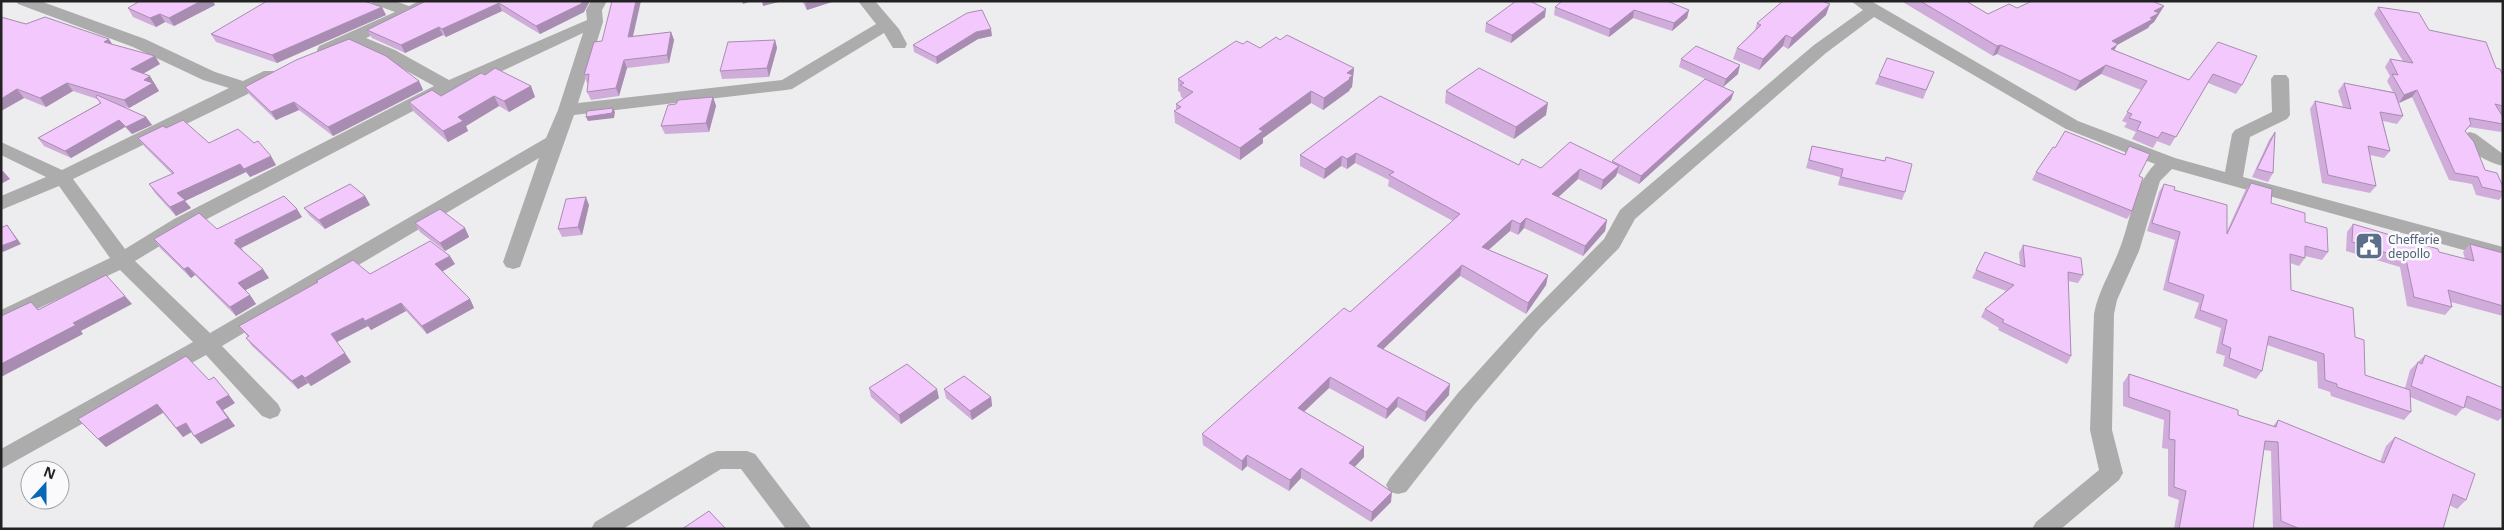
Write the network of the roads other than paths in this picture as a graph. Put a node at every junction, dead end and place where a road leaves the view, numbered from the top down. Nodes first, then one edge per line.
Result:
1 (24, 1) edge
2 (380, 1) edge
3 (433, 1) edge
4 (599, 1) edge
5 (866, 1) edge
6 (1866, 6) edge
7 (410, 12) junction
8 (595, 22) junction
9 (886, 25) junction
10 (353, 39) junction
11 (899, 44) dead end
12 (311, 56) edge
13 (286, 66) edge
14 (2280, 79) dead end
15 (447, 86) junction
16 (246, 88) junction
17 (566, 110) junction
18 (2470, 138) edge
19 (554, 141) junction
20 (1, 148) edge
21 (2503, 160) edge
22 (2168, 162) junction
23 (62, 177) junction
24 (2233, 180) junction
25 (1, 204) edge
26 (2503, 254) edge
27 (122, 260) junction
28 (513, 262) dead end
29 (1, 319) edge
30 (208, 344) junction
31 (270, 410) dead end
32 (1, 460) edge
33 (1398, 485) dead end
34 (603, 529) edge
35 (800, 529) edge
36 (2044, 529) edge

1 - 16 street
2 - 7 street
3 - 7 street
4 - 8 street
5 - 9 street
6 - 22 street
6 - 33 street
7 - 10 street
8 - 15 street
8 - 17 street
9 - 11 street
9 - 17 street
10 - 12 street
10 - 15 street
13 - 16 street
14 - 24 street
15 - 27 street
16 - 23 street
17 - 19 street
18 - 21 street
19 - 28 street
19 - 30 street
20 - 23 street
22 - 24 street
22 - 36 street
23 - 25 street
23 - 27 street
24 - 26 street
27 - 29 street
27 - 30 street
30 - 31 street
30 - 32 street
34 - 35 street

